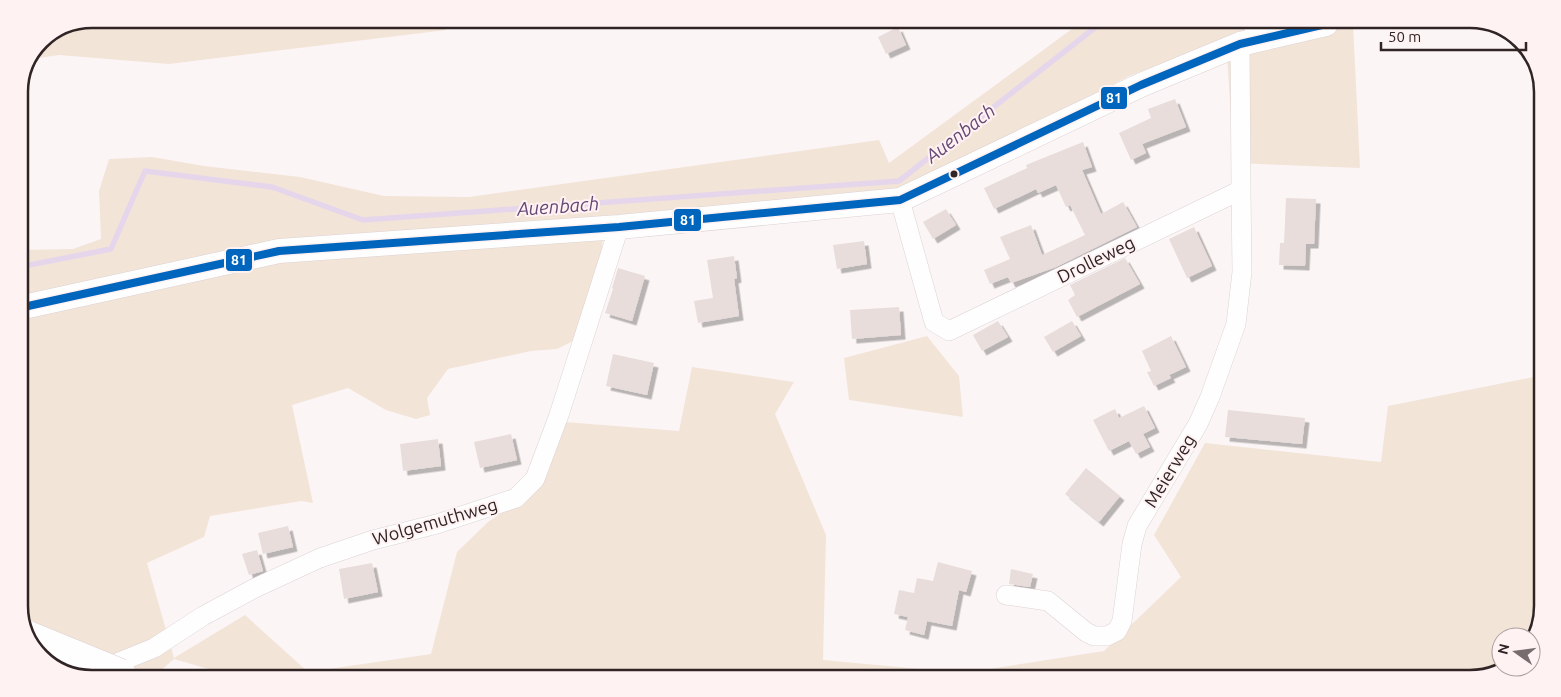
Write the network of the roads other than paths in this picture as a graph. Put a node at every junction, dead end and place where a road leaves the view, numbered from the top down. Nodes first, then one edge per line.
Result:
1 (1293, 28) edge
2 (1252, 33) edge
3 (1241, 190) junction
4 (900, 200) junction
5 (620, 227) junction
6 (28, 306) edge
7 (1006, 595) dead end
8 (38, 640) edge
9 (99, 670) edge
10 (113, 670) edge

1 - 2 street
2 - 3 street
2 - 4 street
3 - 4 street, Drolleweg
3 - 7 street, Meierweg
4 - 5 street
5 - 6 street
5 - 9 street, Wolgemuthweg
8 - 10 highway, bridge

